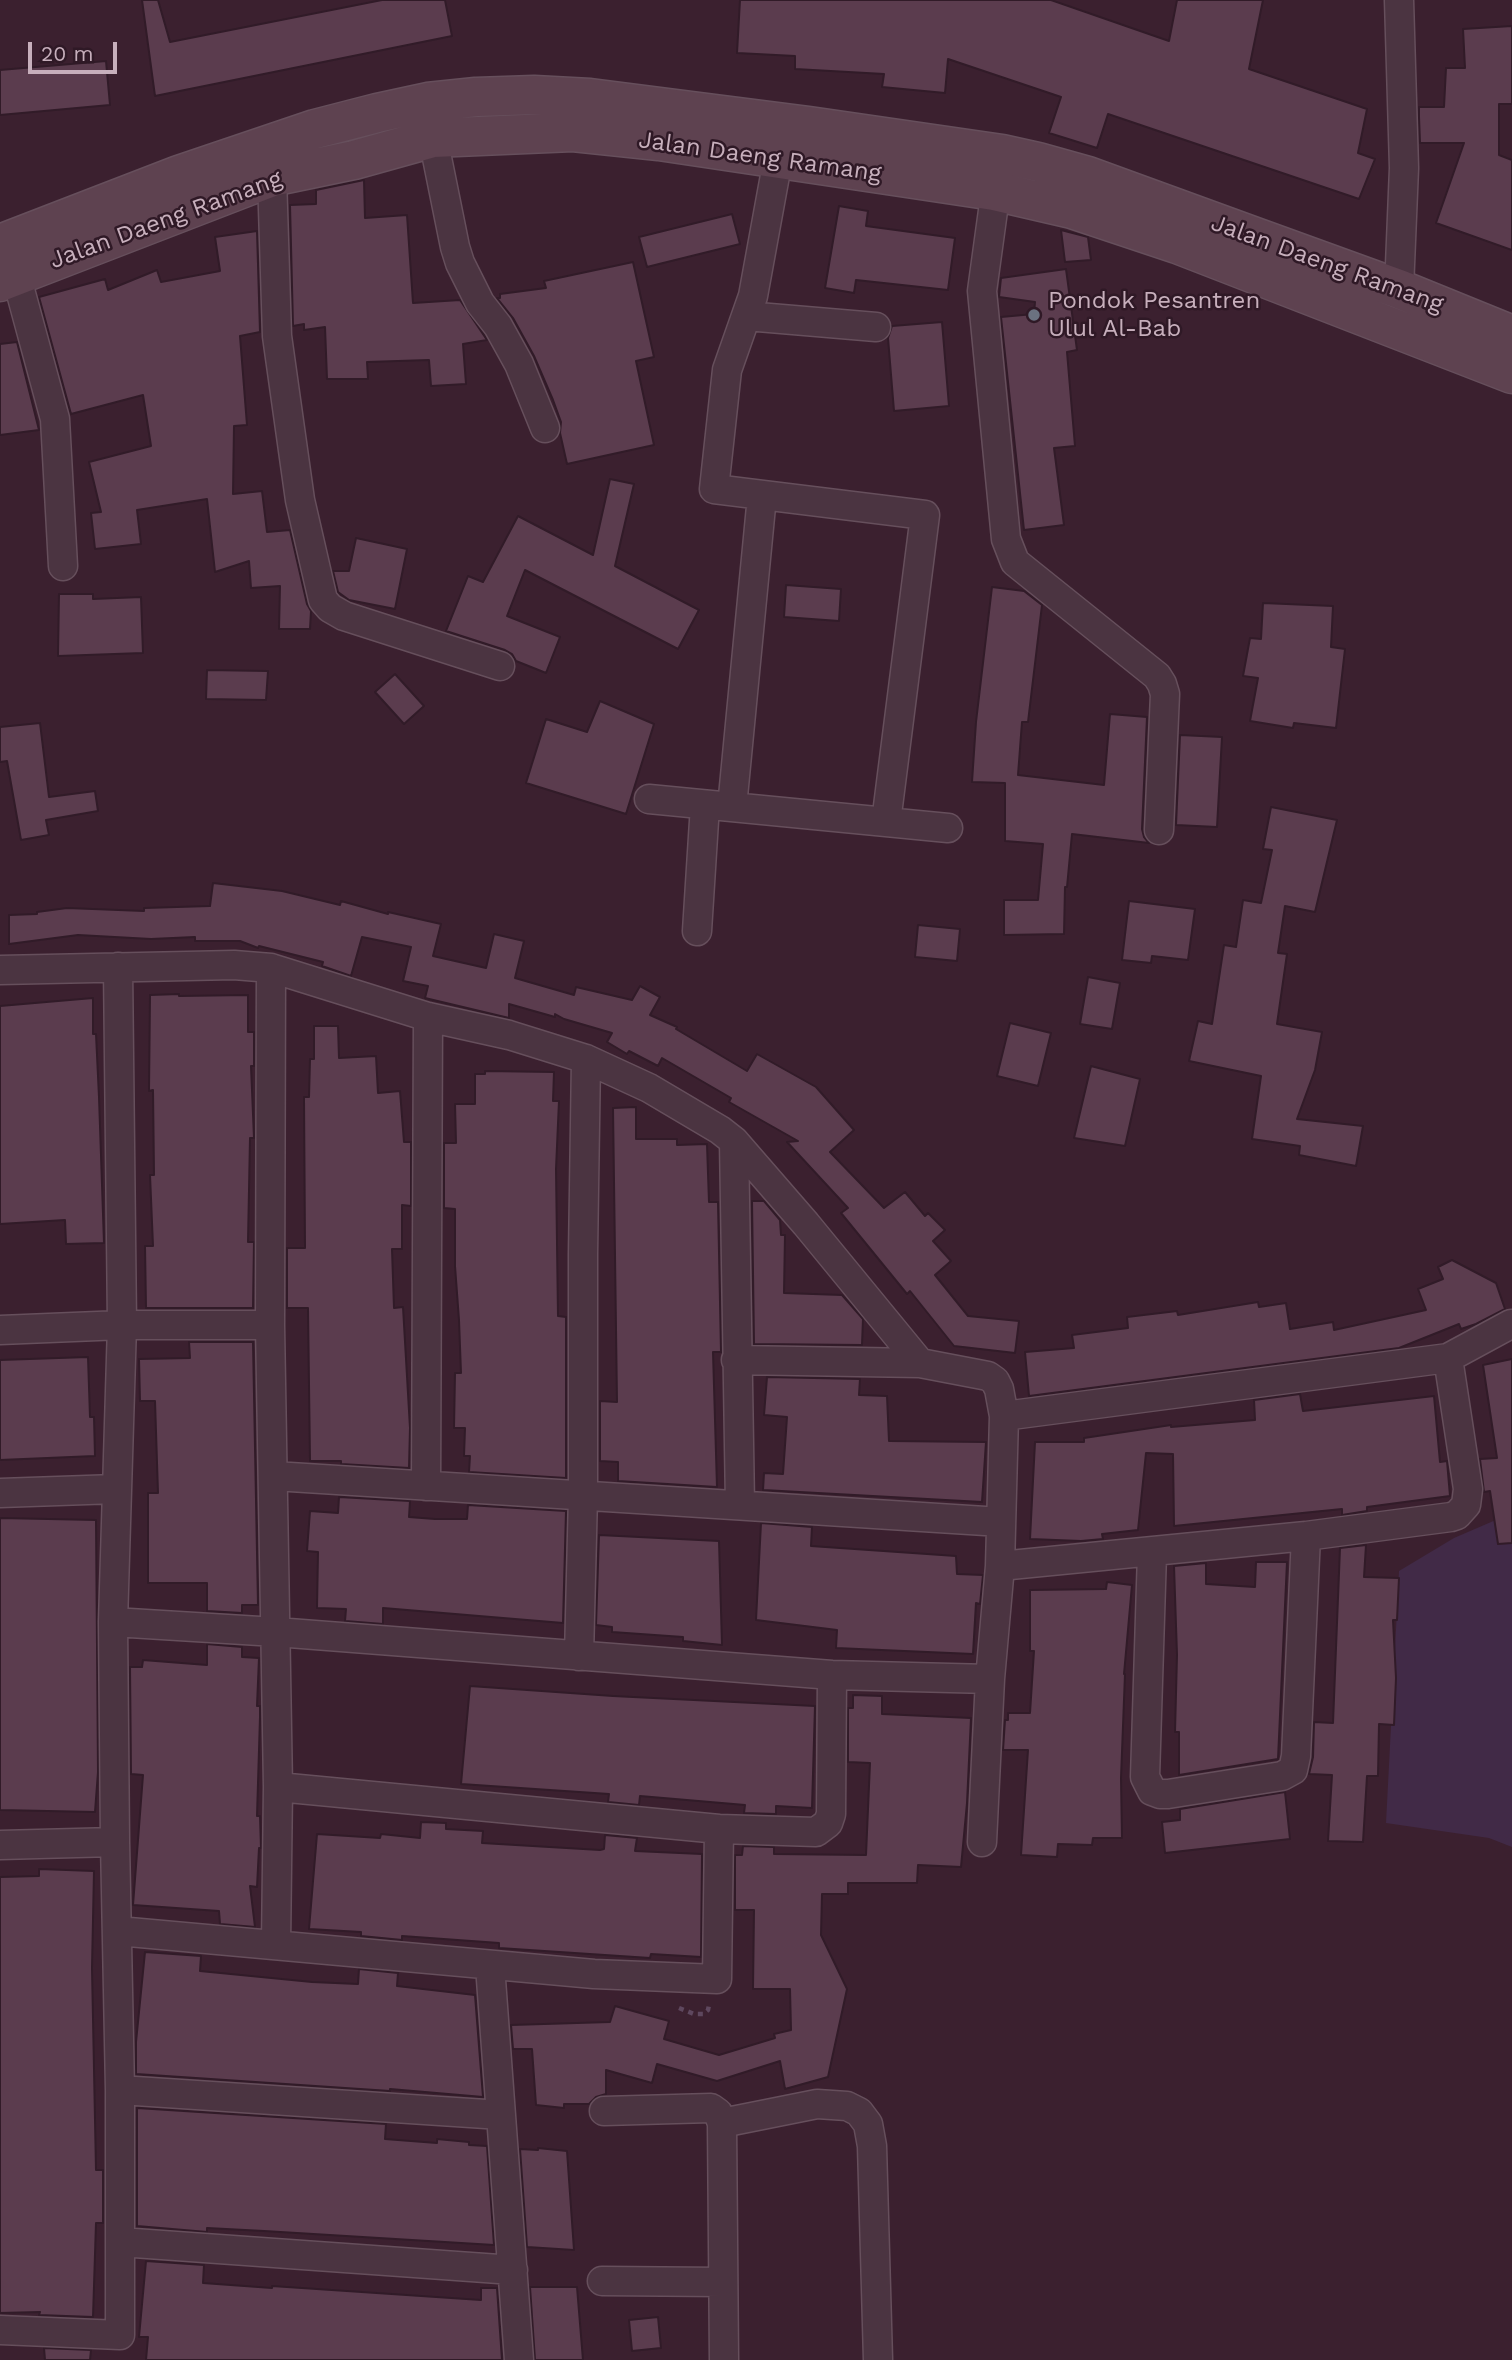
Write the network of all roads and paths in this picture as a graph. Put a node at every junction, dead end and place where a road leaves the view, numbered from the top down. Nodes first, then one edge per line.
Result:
1 (1399, 0) edge
2 (431, 120) junction
3 (1002, 154) junction
4 (778, 159) junction
5 (267, 161) junction
6 (994, 191) junction
7 (5, 267) edge
8 (1399, 289) junction
9 (746, 316) junction
10 (876, 327) dead end
11 (1512, 335) edge
12 (1512, 374) edge
13 (545, 428) dead end
14 (762, 496) junction
15 (63, 566) dead end
16 (500, 666) dead end
17 (649, 799) dead end
18 (718, 806) junction
19 (886, 822) junction
20 (948, 828) dead end
21 (1159, 830) dead end
22 (697, 931) dead end
23 (118, 967) junction
24 (271, 968) junction
25 (0, 970) edge
26 (428, 1017) junction
27 (586, 1059) junction
28 (734, 1141) junction
29 (1511, 1324) edge
30 (122, 1325) junction
31 (270, 1325) junction
32 (0, 1330) edge
33 (1448, 1358) junction
34 (736, 1360) junction
35 (920, 1363) junction
36 (1003, 1416) junction
37 (274, 1476) junction
38 (426, 1486) junction
39 (117, 1489) junction
40 (0, 1493) edge
41 (583, 1495) junction
42 (740, 1505) junction
43 (1001, 1522) junction
44 (1306, 1536) junction
45 (1152, 1553) junction
46 (1000, 1566) junction
47 (113, 1622) junction
48 (276, 1632) junction
49 (579, 1656) junction
50 (832, 1675) junction
51 (990, 1679) junction
52 (278, 1787) junction
53 (719, 1829) junction
54 (115, 1842) junction
55 (982, 1842) dead end
56 (0, 1845) edge
57 (118, 1931) junction
58 (276, 1945) junction
59 (490, 1966) junction
60 (120, 2090) junction
61 (604, 2111) dead end
62 (501, 2115) junction
63 (722, 2123) junction
64 (120, 2242) junction
65 (513, 2270) junction
66 (602, 2281) dead end
67 (723, 2282) junction
68 (0, 2330) edge
69 (120, 2348) edge
70 (519, 2360) edge
71 (724, 2360) edge
72 (878, 2360) edge

1 - 8 street
2 - 3 main road, Jalan Daeng Ramang
2 - 4 main road, Jalan Daeng Ramang
2 - 5 main road, Jalan Daeng Ramang
2 - 13 street
3 - 6 street
3 - 8 main road, Jalan Daeng Ramang
4 - 6 main road, Jalan Daeng Ramang
4 - 9 street
5 - 7 main road, Jalan Daeng Ramang
5 - 16 street
6 - 12 main road, Jalan Daeng Ramang
6 - 21 street
7 - 15 street
8 - 11 main road, Jalan Daeng Ramang
9 - 10 street
9 - 14 street
14 - 18 street
14 - 19 street
17 - 18 street
18 - 19 street
18 - 22 street
19 - 20 street
23 - 24 street
23 - 25 street
23 - 30 street
24 - 26 street
24 - 31 street
26 - 27 street
26 - 38 street
27 - 28 street
27 - 41 street
28 - 34 street
28 - 35 street
29 - 33 street
30 - 31 street
30 - 32 street
30 - 39 street
31 - 37 street
33 - 36 street
33 - 44 street
34 - 35 street
34 - 42 street
35 - 36 street
36 - 43 street
37 - 38 street
37 - 48 street
38 - 41 street
39 - 40 street
39 - 47 street
41 - 42 street
41 - 49 street
42 - 43 street
43 - 46 street
44 - 45 street
44 - 45 street
45 - 46 street
46 - 51 street
47 - 48 street
47 - 54 street
48 - 49 street
48 - 52 street
49 - 50 street
50 - 51 street
50 - 53 street
51 - 55 street
52 - 53 street
52 - 58 street
53 - 59 street
54 - 56 street
54 - 57 street
57 - 58 street
57 - 60 street
58 - 59 street
59 - 62 street
60 - 62 street
60 - 64 street
61 - 63 street
62 - 65 street
63 - 67 street
63 - 72 street
64 - 65 street
64 - 69 street
65 - 70 street
66 - 67 street
67 - 71 street
68 - 69 street

